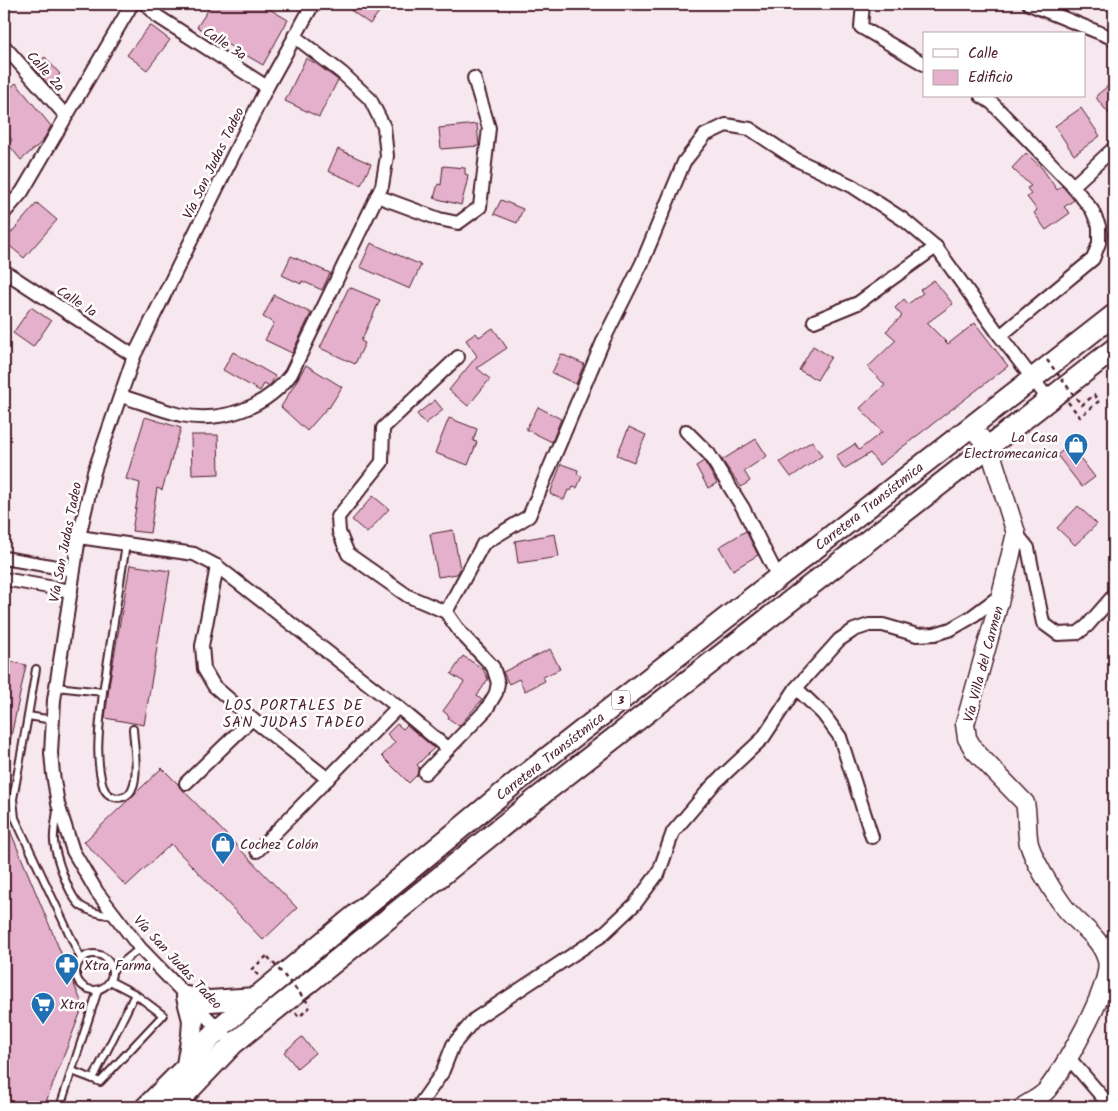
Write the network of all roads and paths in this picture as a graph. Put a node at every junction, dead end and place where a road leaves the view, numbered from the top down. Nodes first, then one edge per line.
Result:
1 (132, 4) edge
2 (146, 4) edge
3 (313, 4) edge
4 (863, 4) edge
5 (1028, 4) edge
6 (294, 36) junction
7 (1114, 41) edge
8 (4, 46) edge
9 (923, 63) edge
10 (474, 78) dead end
11 (267, 87) junction
12 (984, 98) edge
13 (66, 116) junction
14 (1114, 148) edge
15 (1073, 186) junction
16 (377, 196) junction
17 (4, 212) edge
18 (936, 247) junction
19 (4, 270) edge
20 (1114, 315) edge
21 (814, 320) dead end
22 (1000, 336) junction
23 (1114, 349) edge
24 (134, 356) junction
25 (458, 357) dead end
26 (1047, 360) dead end
27 (1033, 378) junction
28 (121, 396) junction
29 (1049, 400) junction
30 (1080, 417) dead end
31 (971, 427) junction
32 (686, 431) dead end
33 (988, 447) junction
34 (1016, 533) junction
35 (79, 537) junction
36 (126, 544) junction
37 (4, 558) edge
38 (217, 566) junction
39 (74, 570) junction
40 (778, 577) junction
41 (4, 579) edge
42 (71, 591) junction
43 (1001, 595) junction
44 (1114, 595) edge
45 (446, 612) junction
46 (36, 669) dead end
47 (56, 687) junction
48 (796, 688) junction
49 (104, 692) junction
50 (398, 707) junction
51 (28, 716) junction
52 (252, 719) junction
53 (53, 720) junction
54 (133, 729) dead end
55 (448, 749) junction
56 (425, 773) dead end
57 (328, 779) junction
58 (186, 783) dead end
59 (58, 804) junction
60 (872, 837) dead end
61 (257, 851) dead end
62 (115, 916) junction
63 (140, 948) junction
64 (1110, 948) edge
65 (81, 959) junction
66 (252, 969) dead end
67 (112, 971) junction
68 (110, 981) junction
69 (98, 990) junction
70 (135, 994) junction
71 (187, 997) junction
72 (256, 998) junction
73 (299, 1016) dead end
74 (219, 1028) junction
75 (233, 1044) junction
76 (1068, 1057) junction
77 (186, 1067) junction
78 (72, 1071) junction
79 (93, 1079) junction
80 (60, 1107) edge
81 (146, 1107) edge
82 (172, 1107) edge
83 (418, 1107) edge
84 (1023, 1107) edge
85 (1111, 1107) edge

1 - 13 street
2 - 11 street, Calle 3a
3 - 6 street, Vía San Judas Tadeo
4 - 9 street
5 - 7 street
6 - 11 street, Vía San Judas Tadeo
6 - 16 street
8 - 13 street, Calle 2a
10 - 16 street
11 - 24 street, Vía San Judas Tadeo
12 - 15 street
13 - 17 street
14 - 15 street
15 - 22 street
16 - 28 street
18 - 21 street
18 - 22 street
18 - 45 street
19 - 24 street, Calle 1a
20 - 27 main road, Carretera Transístmica / 3
22 - 27 street
23 - 29 main road, Carretera Transístmica / 3
24 - 28 street, Vía San Judas Tadeo
25 - 45 street
26 - 30 path, bridge
27 - 29 street
27 - 31 main road, Carretera Transístmica / 3
28 - 35 street, Vía San Judas Tadeo
29 - 33 main road, Carretera Transístmica / 3
31 - 33 street
31 - 40 main road, Carretera Transístmica / 3
32 - 40 street
33 - 34 street
33 - 75 main road, Carretera Transístmica / 3
34 - 43 street, Vía Villa del Carmen
34 - 44 street
35 - 36 street
35 - 39 street, Vía San Judas Tadeo
36 - 38 street
36 - 49 lane
37 - 39 street
38 - 50 street
38 - 52 street
39 - 42 street, Vía San Judas Tadeo
40 - 72 main road, Carretera Transístmica / 3
41 - 42 street
42 - 47 street, Vía San Judas Tadeo
43 - 48 street
43 - 64 street, Vía Villa del Carmen
45 - 55 street
46 - 51 lane
47 - 49 lane
47 - 53 street, Vía San Judas Tadeo
48 - 60 street
48 - 83 street
49 - 54 lane
50 - 55 street
50 - 57 street
51 - 53 lane
51 - 65 lane
52 - 57 street
52 - 58 street
53 - 59 street, Vía San Judas Tadeo
55 - 56 street
57 - 61 street
59 - 62 street, Vía San Judas Tadeo
59 - 62 lane
62 - 63 street, Vía San Judas Tadeo
63 - 67 lane
63 - 71 street, Vía San Judas Tadeo
64 - 76 street, Vía Villa del Carmen
65 - 67 lane
65 - 69 lane
66 - 73 path, bridge
67 - 68 lane
68 - 69 lane
68 - 70 lane
69 - 78 lane
70 - 79 lane
70 - 79 lane
71 - 72 main road
71 - 74 street, Vía San Judas Tadeo
71 - 77 main road
72 - 74 main road, Carretera Transístmica / 3
74 - 75 street, Vía San Judas Tadeo
74 - 77 main road, Carretera Transístmica / 3
75 - 82 main road, Carretera Transístmica / 3
76 - 84 street, Vía Villa del Carmen
76 - 85 street
77 - 81 main road, Carretera Transístmica / 3
78 - 79 lane
78 - 80 lane

